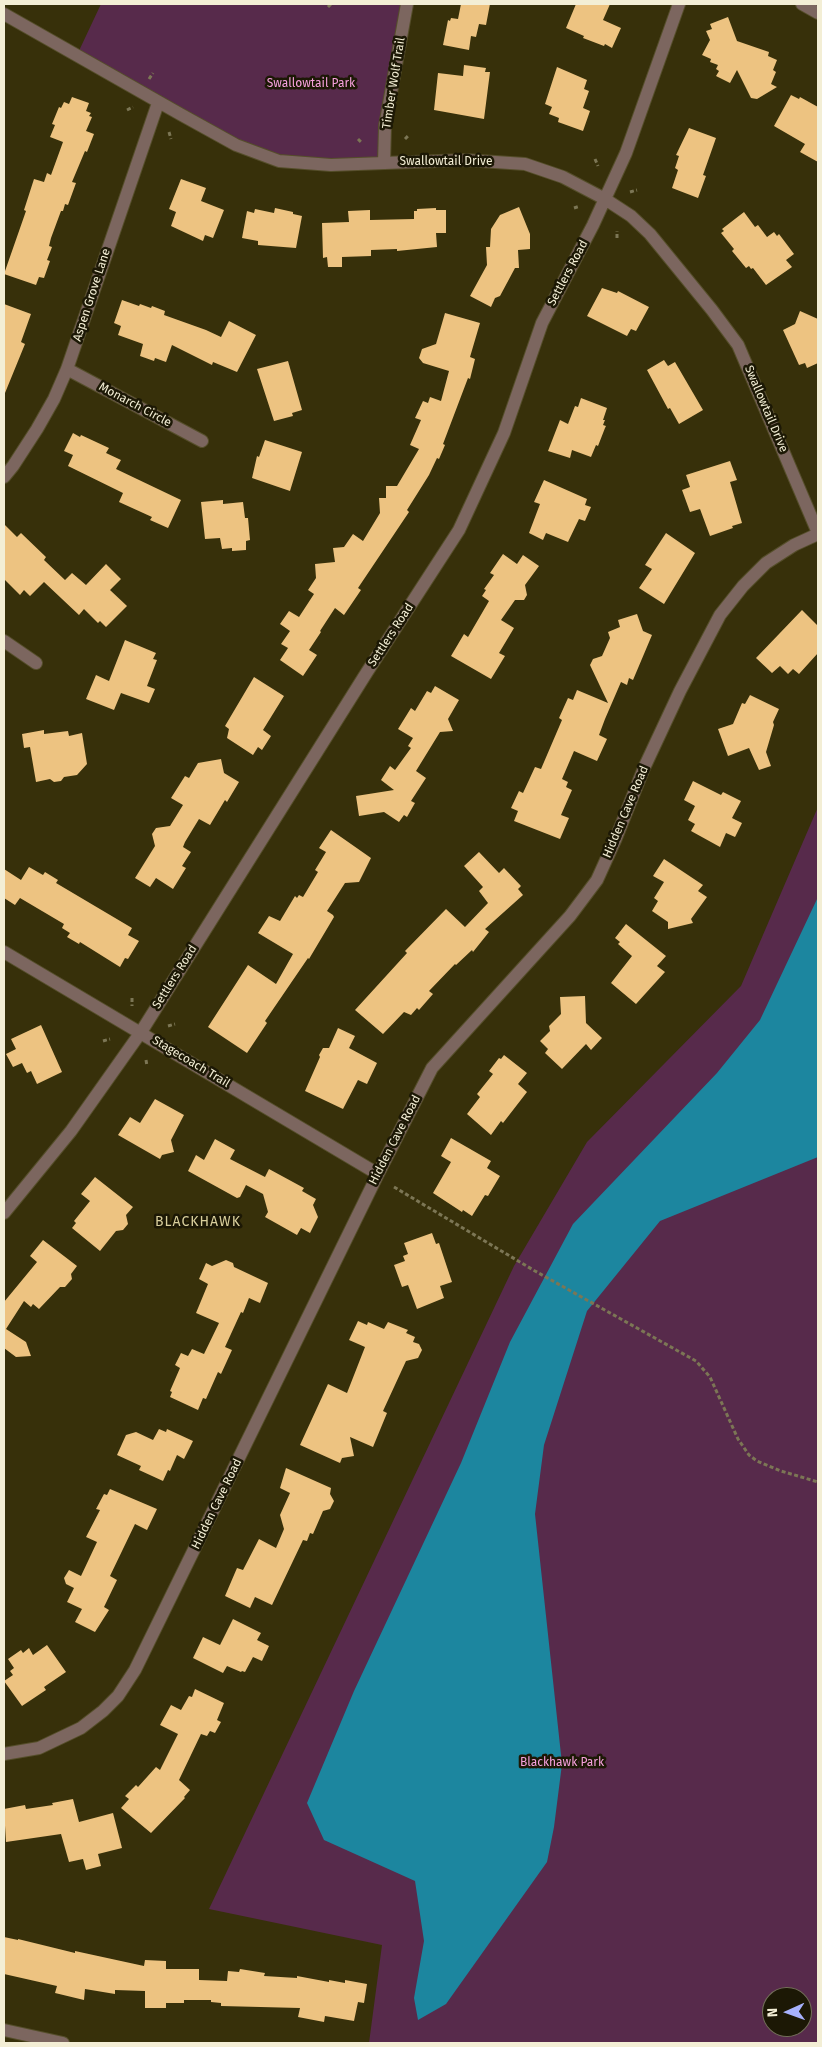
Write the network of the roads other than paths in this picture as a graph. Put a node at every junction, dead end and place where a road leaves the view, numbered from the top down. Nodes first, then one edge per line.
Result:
1 (407, 4) edge
2 (680, 4) edge
3 (802, 4) edge
4 (818, 13) edge
5 (4, 14) edge
6 (158, 103) junction
7 (384, 163) junction
8 (605, 199) junction
9 (67, 369) junction
10 (202, 441) dead end
11 (4, 477) edge
12 (818, 534) edge
13 (4, 641) edge
14 (36, 663) dead end
15 (4, 952) edge
16 (141, 1032) junction
17 (378, 1174) junction
18 (4, 1213) edge
19 (4, 1754) edge
20 (4, 2030) edge
21 (63, 2043) edge

1 - 7 street, Timber Wolf Trail
2 - 8 street, Settlers Road
3 - 4 street
5 - 6 street, Swallowtail Drive
6 - 7 street, Swallowtail Drive
6 - 9 street, Aspen Grove Lane
7 - 8 street, Swallowtail Drive
8 - 12 street, Swallowtail Drive
8 - 16 street, Settlers Road
9 - 10 street, Monarch Circle
9 - 11 street, Aspen Grove Lane
12 - 17 street, Hidden Cave Road
13 - 14 street
15 - 16 street, Stagecoach Trail
16 - 17 street, Stagecoach Trail
16 - 18 street, Settlers Road
17 - 19 street, Hidden Cave Road
20 - 21 street

